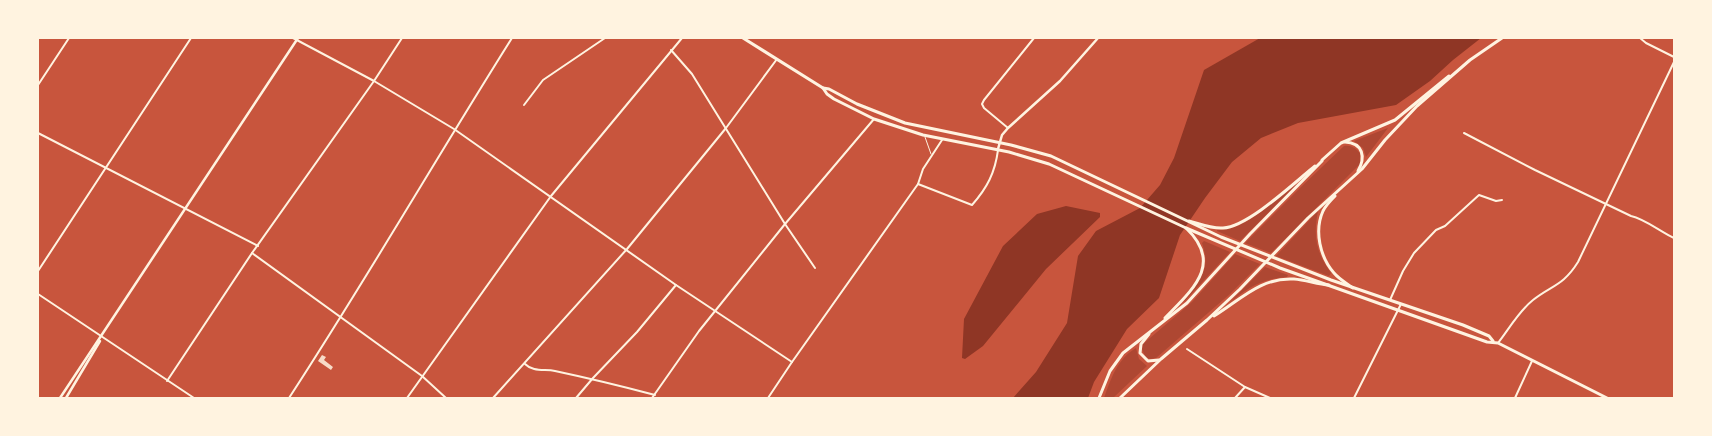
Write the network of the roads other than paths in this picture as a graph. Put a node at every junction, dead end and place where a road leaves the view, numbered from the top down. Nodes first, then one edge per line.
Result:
1 (69, 38) edge
2 (191, 38) edge
3 (293, 38) edge
4 (402, 38) edge
5 (512, 38) edge
6 (605, 38) edge
7 (682, 38) edge
8 (743, 38) edge
9 (1034, 38) edge
10 (1098, 38) edge
11 (1221, 38) edge
12 (1229, 38) edge
13 (1502, 38) edge
14 (1640, 38) edge
15 (298, 39) edge
16 (671, 50) junction
17 (1674, 56) edge
18 (777, 59) junction
19 (1674, 62) edge
20 (1462, 67) junction
21 (374, 81) junction
22 (38, 85) edge
23 (823, 88) junction
24 (524, 106) dead end
25 (874, 119) junction
26 (726, 128) junction
27 (1008, 128) junction
28 (454, 129) junction
29 (38, 133) edge
30 (1464, 133) dead end
31 (922, 135) junction
32 (942, 139) junction
33 (999, 143) junction
34 (1341, 143) junction
35 (998, 150) junction
36 (932, 156) junction
37 (1322, 161) junction
38 (104, 168) junction
39 (1357, 174) junction
40 (918, 184) junction
41 (1341, 188) junction
42 (551, 196) junction
43 (1502, 200) dead end
44 (1606, 204) junction
45 (186, 209) junction
46 (1190, 222) junction
47 (785, 224) junction
48 (1186, 228) junction
49 (1674, 238) edge
50 (258, 246) junction
51 (627, 248) junction
52 (252, 253) junction
53 (816, 268) dead end
54 (38, 271) edge
55 (676, 285) junction
56 (1329, 285) junction
57 (1352, 288) junction
58 (38, 294) edge
59 (1390, 300) junction
60 (1402, 304) junction
61 (1399, 310) junction
62 (716, 311) junction
63 (341, 318) junction
64 (1207, 320) junction
65 (1160, 324) junction
66 (1152, 330) junction
67 (102, 337) junction
68 (1496, 342) junction
69 (1186, 349) dead end
70 (1161, 359) junction
71 (1532, 361) junction
72 (792, 362) junction
73 (525, 364) junction
74 (422, 376) junction
75 (593, 378) junction
76 (167, 381) junction
77 (1245, 386) junction
78 (655, 395) junction
79 (60, 398) edge
80 (66, 398) edge
81 (194, 398) edge
82 (289, 398) edge
83 (407, 398) edge
84 (446, 398) edge
85 (493, 398) edge
86 (576, 398) edge
87 (652, 398) edge
88 (768, 398) edge
89 (1099, 398) edge
90 (1120, 398) edge
91 (1235, 398) edge
92 (1270, 398) edge
93 (1354, 398) edge
94 (1515, 398) edge
95 (1608, 398) edge

1 - 22 street
2 - 38 street
3 - 15 street
4 - 21 street
5 - 28 street
6 - 24 street
7 - 16 street
8 - 18 main road
9 - 27 street
10 - 27 street
11 - 12 street
13 - 20 main road
14 - 17 street
15 - 21 street
15 - 45 street
16 - 26 street
16 - 42 street
18 - 23 main road
18 - 26 street
19 - 44 street
20 - 34 main road
20 - 39 main road
21 - 28 street
21 - 50 street
23 - 25 main road
23 - 33 main road
25 - 31 main road
25 - 47 street
26 - 47 street
26 - 51 street
27 - 33 street
28 - 42 street
28 - 63 street
29 - 38 street
30 - 44 street
31 - 32 main road
31 - 36 lane
32 - 35 main road
32 - 36 street
33 - 35 street
33 - 46 main road
34 - 37 main road
34 - 39 main road
35 - 40 street
35 - 48 main road
36 - 40 street
37 - 46 main road
37 - 65 main road
38 - 45 street
38 - 54 street
39 - 41 main road
40 - 72 street
41 - 57 main road
41 - 64 main road
42 - 51 street
42 - 74 street
43 - 59 street
44 - 49 street
44 - 68 street
45 - 50 street
45 - 67 street
46 - 57 main road
47 - 53 street
47 - 62 street
48 - 56 main road
48 - 65 main road
50 - 52 street
51 - 55 street
51 - 73 street
52 - 63 street
52 - 76 street
55 - 62 street
55 - 75 street
56 - 61 main road
56 - 64 main road
57 - 59 main road
58 - 67 street
59 - 60 main road
60 - 61 street
60 - 68 main road
61 - 68 main road
61 - 93 street
62 - 72 street
62 - 78 street
63 - 74 street
63 - 82 street
64 - 70 main road
65 - 66 main road
66 - 70 main road
66 - 89 main road
67 - 76 street
67 - 79 street
67 - 80 street
68 - 71 main road
69 - 77 street
70 - 90 main road
71 - 94 street
71 - 95 main road
72 - 88 street
73 - 75 street
73 - 85 street
74 - 83 street
74 - 84 street
75 - 78 street
75 - 86 street
76 - 81 street
77 - 91 street
77 - 92 street
78 - 87 street

